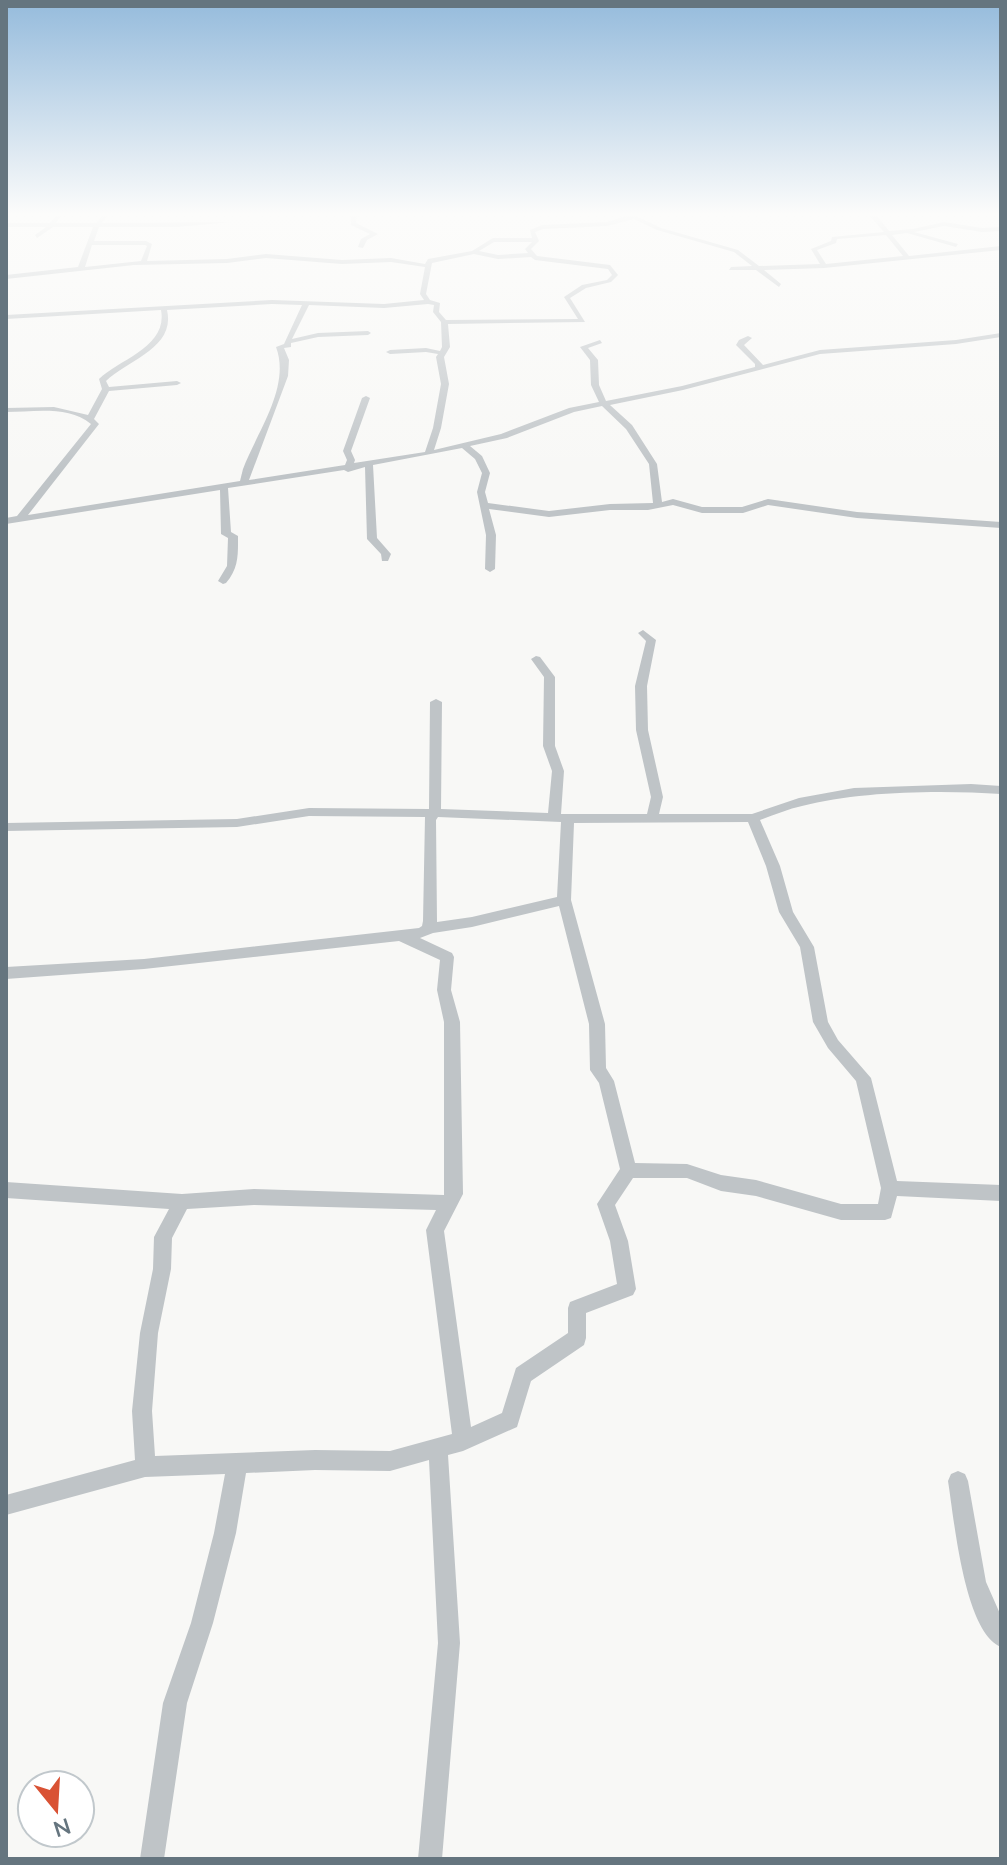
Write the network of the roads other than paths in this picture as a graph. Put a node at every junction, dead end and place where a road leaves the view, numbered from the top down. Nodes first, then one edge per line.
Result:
1 (568, 301) edge
2 (428, 302) joint
3 (306, 304) junction
4 (163, 307) junction
5 (6, 317) edge
6 (444, 322) junction
7 (368, 333) dead end
8 (1001, 335) edge
9 (748, 338) dead end
10 (287, 342) junction
11 (600, 342) dead end
12 (390, 352) dead end
13 (442, 353) junction
14 (759, 368) junction
15 (177, 383) dead end
16 (106, 389) junction
17 (366, 398) dead end
18 (604, 404) junction
19 (6, 410) edge
20 (90, 419) junction
21 (464, 446) junction
22 (428, 454) junction
23 (369, 465) junction
24 (348, 469) junction
25 (244, 484) junction
26 (224, 488) junction
27 (483, 505) junction
28 (658, 505) junction
29 (501, 509) junction
30 (487, 516) junction
31 (20, 519) junction
32 (6, 521) edge
33 (1001, 525) edge
34 (385, 559) dead end
35 (490, 569) dead end
36 (223, 581) dead end
37 (643, 633) dead end
38 (536, 659) dead end
39 (436, 702) dead end
40 (1000, 791) edge
41 (435, 813) junction
42 (561, 818) junction
43 (652, 818) junction
44 (753, 818) junction
45 (6, 827) edge
46 (564, 900) junction
47 (429, 928) junction
48 (404, 937) junction
49 (6, 973) edge
50 (629, 1170) junction
51 (890, 1188) junction
52 (6, 1190) edge
53 (1001, 1193) edge
54 (182, 1202) junction
55 (450, 1203) junction
56 (463, 1441) junction
57 (438, 1448) junction
58 (237, 1464) junction
59 (145, 1467) junction
60 (958, 1481) dead end
61 (6, 1505) edge
62 (1001, 1636) edge
63 (152, 1859) edge
64 (430, 1859) edge

1 - 6 street
2 - 3 street
2 - 6 street
3 - 4 street
3 - 10 street
4 - 5 street
4 - 16 street
6 - 13 street
7 - 10 street
8 - 14 street
9 - 14 street
10 - 25 street
11 - 18 street
12 - 13 street
13 - 22 street
14 - 18 street
15 - 16 street
16 - 20 street
17 - 24 street
18 - 21 street
18 - 28 street
19 - 20 street
20 - 31 street
21 - 22 street
21 - 27 street
22 - 23 street
23 - 24 street
23 - 34 street
24 - 25 street
25 - 26 street
26 - 31 street
26 - 36 street
27 - 29 street
27 - 30 street
28 - 29 street
28 - 33 street
29 - 30 street
30 - 35 street
31 - 32 street
37 - 43 street
38 - 42 street
39 - 41 street
40 - 44 street
41 - 42 street
41 - 45 street
41 - 47 street
42 - 43 street
42 - 46 street
43 - 44 street
44 - 51 street
46 - 47 street
46 - 50 street
47 - 48 street
48 - 49 street
48 - 55 street
50 - 51 street
50 - 56 street
51 - 53 street
52 - 54 street
54 - 55 street
54 - 59 street
55 - 56 street
56 - 57 street
57 - 58 street
57 - 64 street
58 - 59 street
58 - 63 street
59 - 61 street
60 - 62 street

